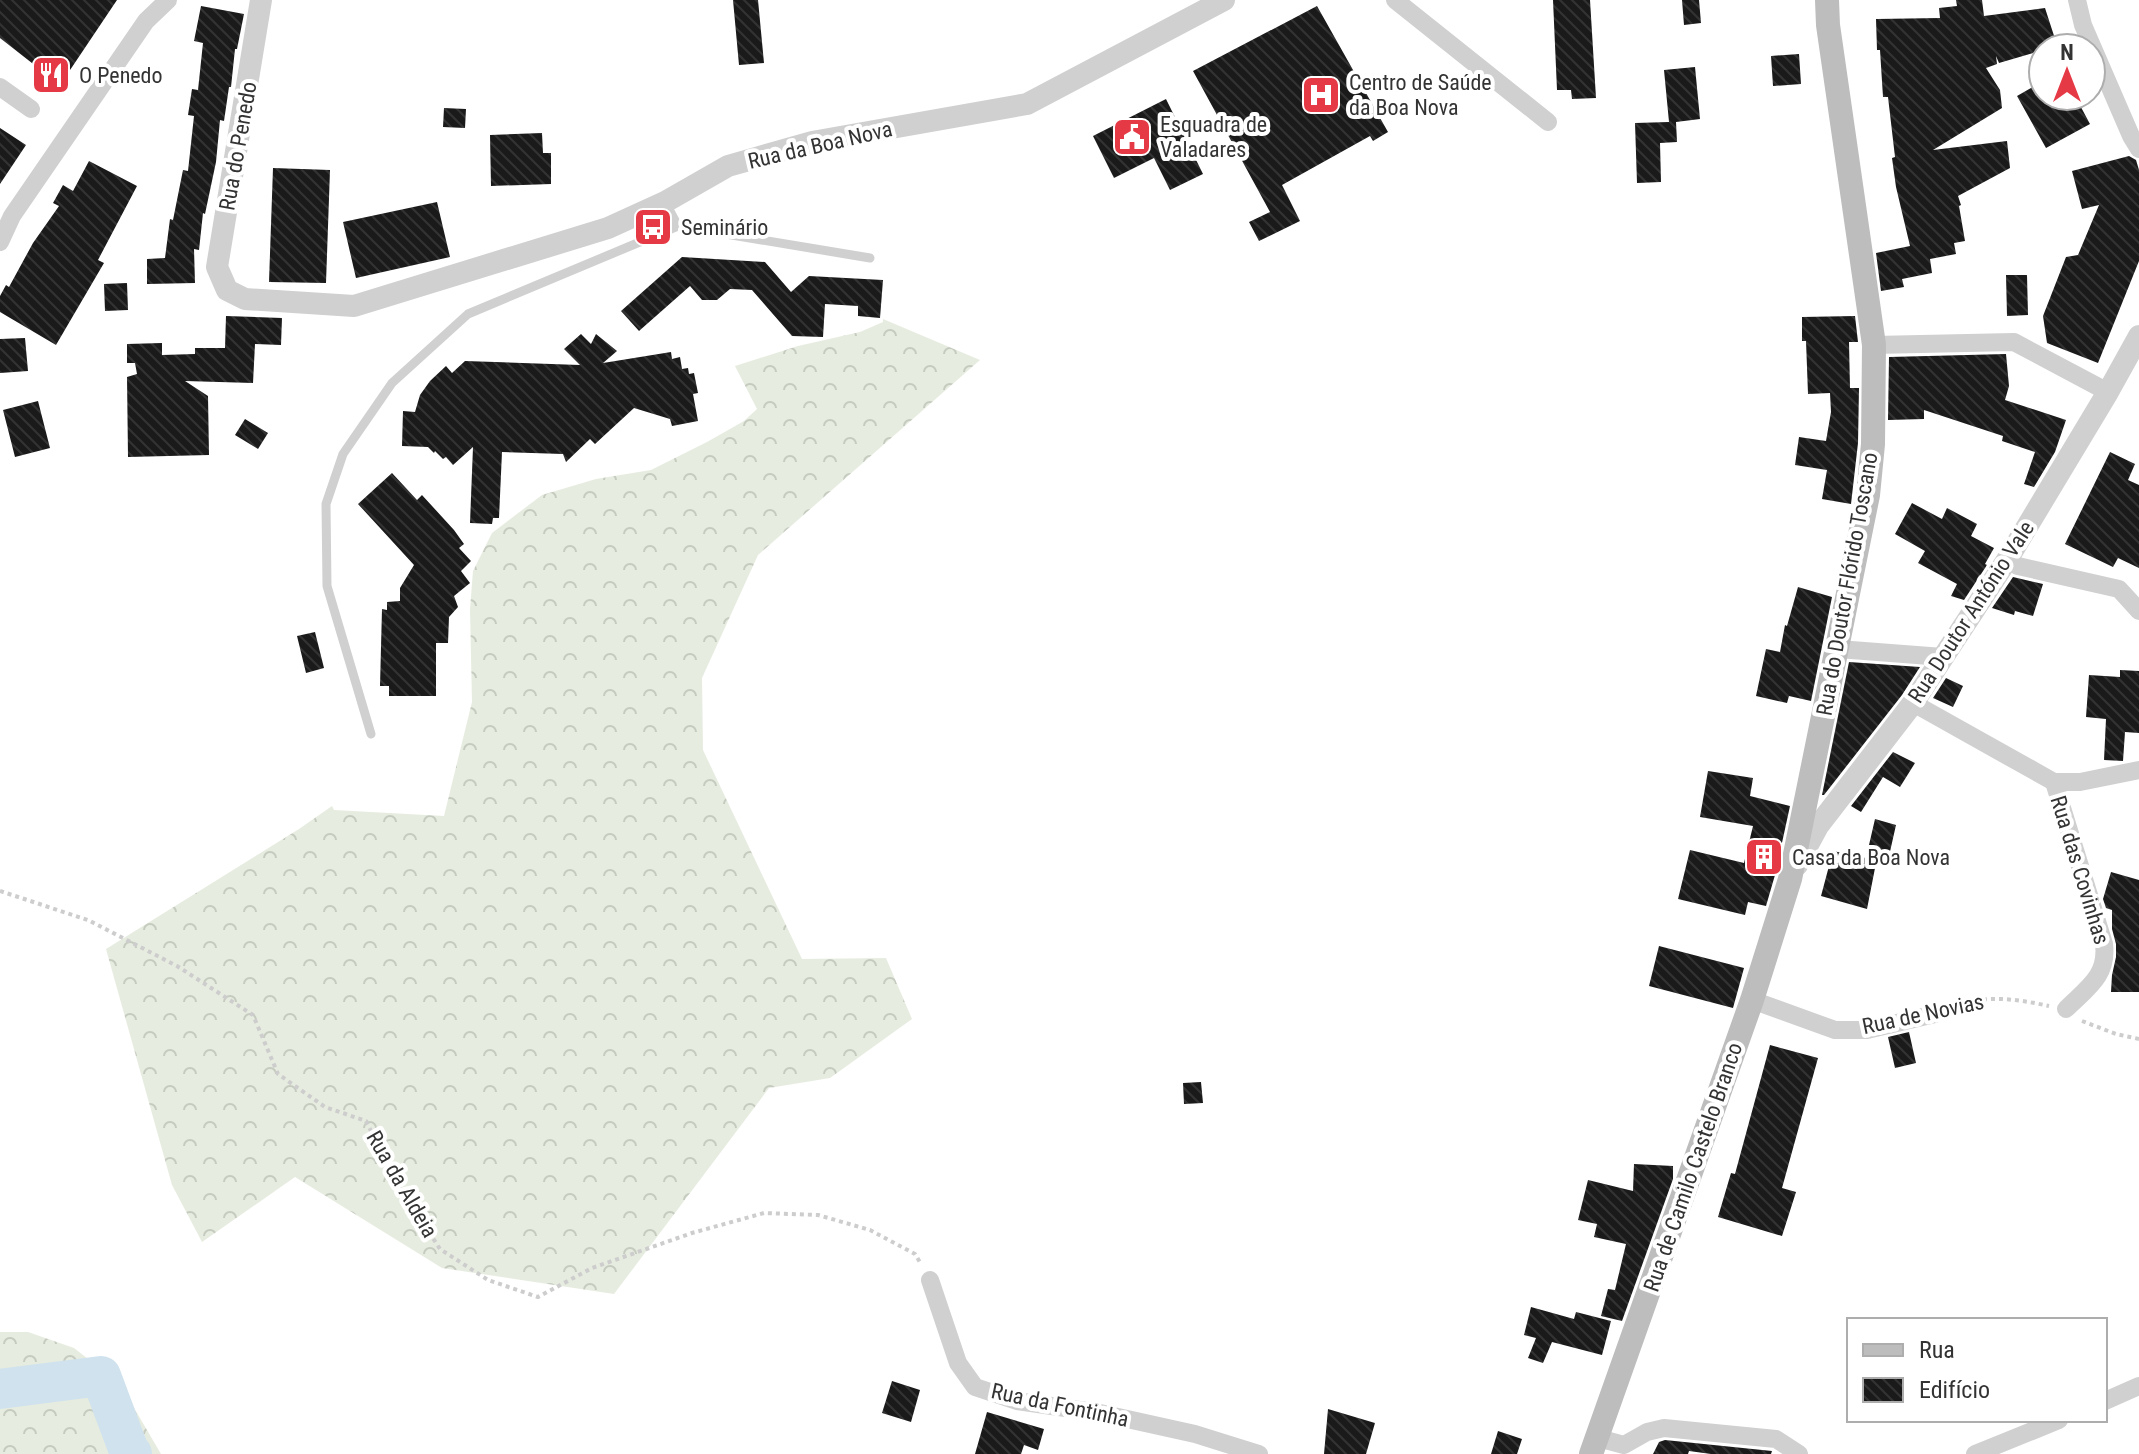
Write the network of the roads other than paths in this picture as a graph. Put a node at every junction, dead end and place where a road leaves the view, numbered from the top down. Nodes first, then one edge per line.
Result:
1 (168, 0) edge
2 (261, 0) edge
3 (1224, 0) edge
4 (1395, 0) edge
5 (1827, 0) edge
6 (2077, 0) edge
7 (0, 87) edge
8 (31, 109) dead end
9 (1548, 122) dead end
10 (2139, 149) edge
11 (665, 202) junction
12 (678, 226) junction
13 (0, 242) edge
14 (870, 258) dead end
15 (227, 290) joint
16 (2139, 336) edge
17 (1874, 345) junction
18 (2108, 392) junction
19 (2007, 560) junction
20 (2139, 611) edge
21 (1838, 649) junction
22 (1943, 657) junction
23 (1913, 703) junction
24 (371, 734) dead end
25 (2139, 770) edge
26 (2054, 782) junction
27 (1790, 879) junction
28 (1752, 1000) junction
29 (2066, 1009) road end
30 (1935, 1014) road end
31 (930, 1280) road end
32 (2139, 1386) edge
33 (2107, 1400) edge
34 (2054, 1422) edge
35 (1595, 1446) edge
36 (1259, 1454) edge
37 (1799, 1454) edge
38 (1975, 1454) edge

1 - 13 street
2 - 15 street, Rua do Penedo
3 - 11 street, Rua da Boa Nova
4 - 9 street
5 - 17 main road, Rua do Doutor Flórido Toscano
6 - 10 street
7 - 8 street
11 - 12 lane
11 - 15 street, Rua da Boa Nova
12 - 14 lane
12 - 24 lane
16 - 18 street, Rua Doutor António Vale
17 - 18 street
17 - 21 main road, Rua do Doutor Flórido Toscano
18 - 19 street, Rua Doutor António Vale
19 - 20 street
19 - 22 street, Rua Doutor António Vale
21 - 22 street
21 - 27 main road, Rua do Doutor Flórido Toscano
22 - 23 street, Rua Doutor António Vale
23 - 26 street, Rua das Covinhas
23 - 27 street, Rua Doutor António Vale
25 - 26 street
26 - 29 street, Rua das Covinhas
27 - 28 main road, Rua de Camilo Castelo Branco
28 - 30 street, Rua de Novias
28 - 35 main road, Rua de Camilo Castelo Branco
31 - 36 street, Rua da Fontinha
32 - 33 street
34 - 38 street
35 - 37 street

